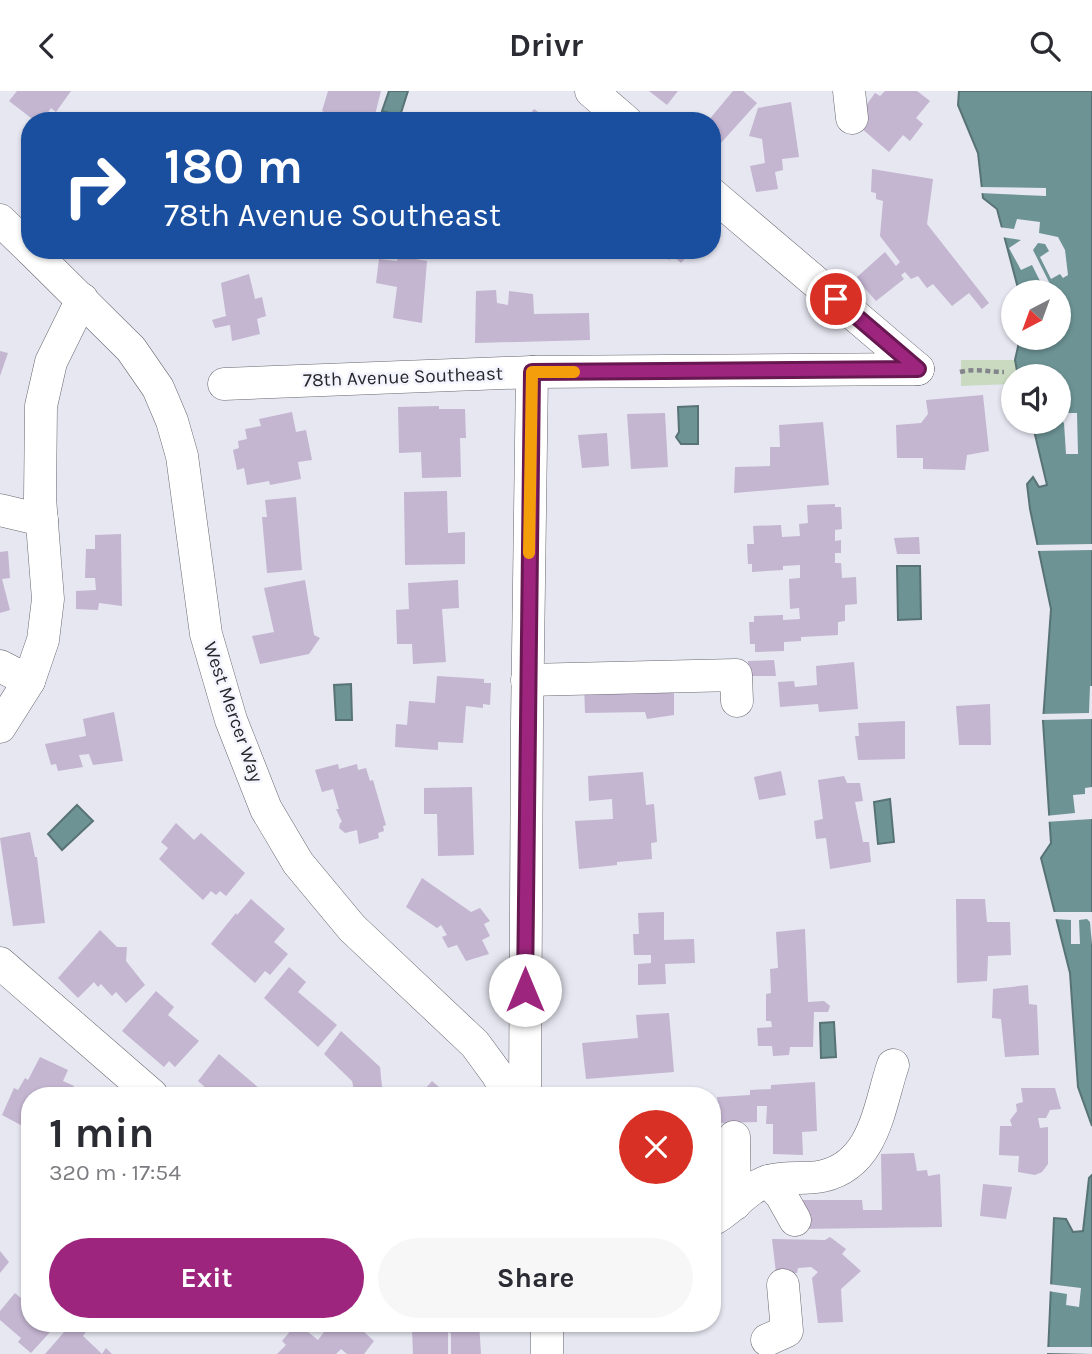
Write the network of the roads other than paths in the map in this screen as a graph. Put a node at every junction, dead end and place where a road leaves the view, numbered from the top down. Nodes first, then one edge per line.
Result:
1 (592, 91) edge
2 (616, 112) edge
3 (721, 202) edge
4 (0, 220) edge
5 (21, 241) edge
6 (40, 259) edge
7 (82, 299) junction
8 (532, 372) junction
9 (224, 384) dead end
10 (0, 510) edge
11 (42, 520) junction
12 (0, 666) edge
13 (527, 680) junction
14 (29, 681) junction
15 (737, 701) dead end
16 (0, 727) edge
17 (0, 963) edge
18 (893, 1065) dead end
19 (143, 1087) edge
20 (504, 1087) edge
21 (525, 1087) edge
22 (734, 1137) dead end
23 (768, 1181) junction
24 (724, 1212) edge
25 (794, 1220) dead end
26 (783, 1285) dead end
27 (547, 1332) edge
28 (767, 1340) dead end
29 (547, 1354) edge

1 - 2 street
3 - 8 street, 78th Avenue Southeast
4 - 5 street, West Mercer Way
6 - 7 street, West Mercer Way
7 - 11 street
7 - 20 street, West Mercer Way
8 - 9 street, 78th Avenue Southeast
8 - 13 street
10 - 11 street
11 - 14 street
12 - 14 street
13 - 15 street
13 - 21 street
14 - 16 street
17 - 19 street
18 - 23 street
22 - 24 street
23 - 24 street
23 - 25 street
26 - 28 street
27 - 29 street

